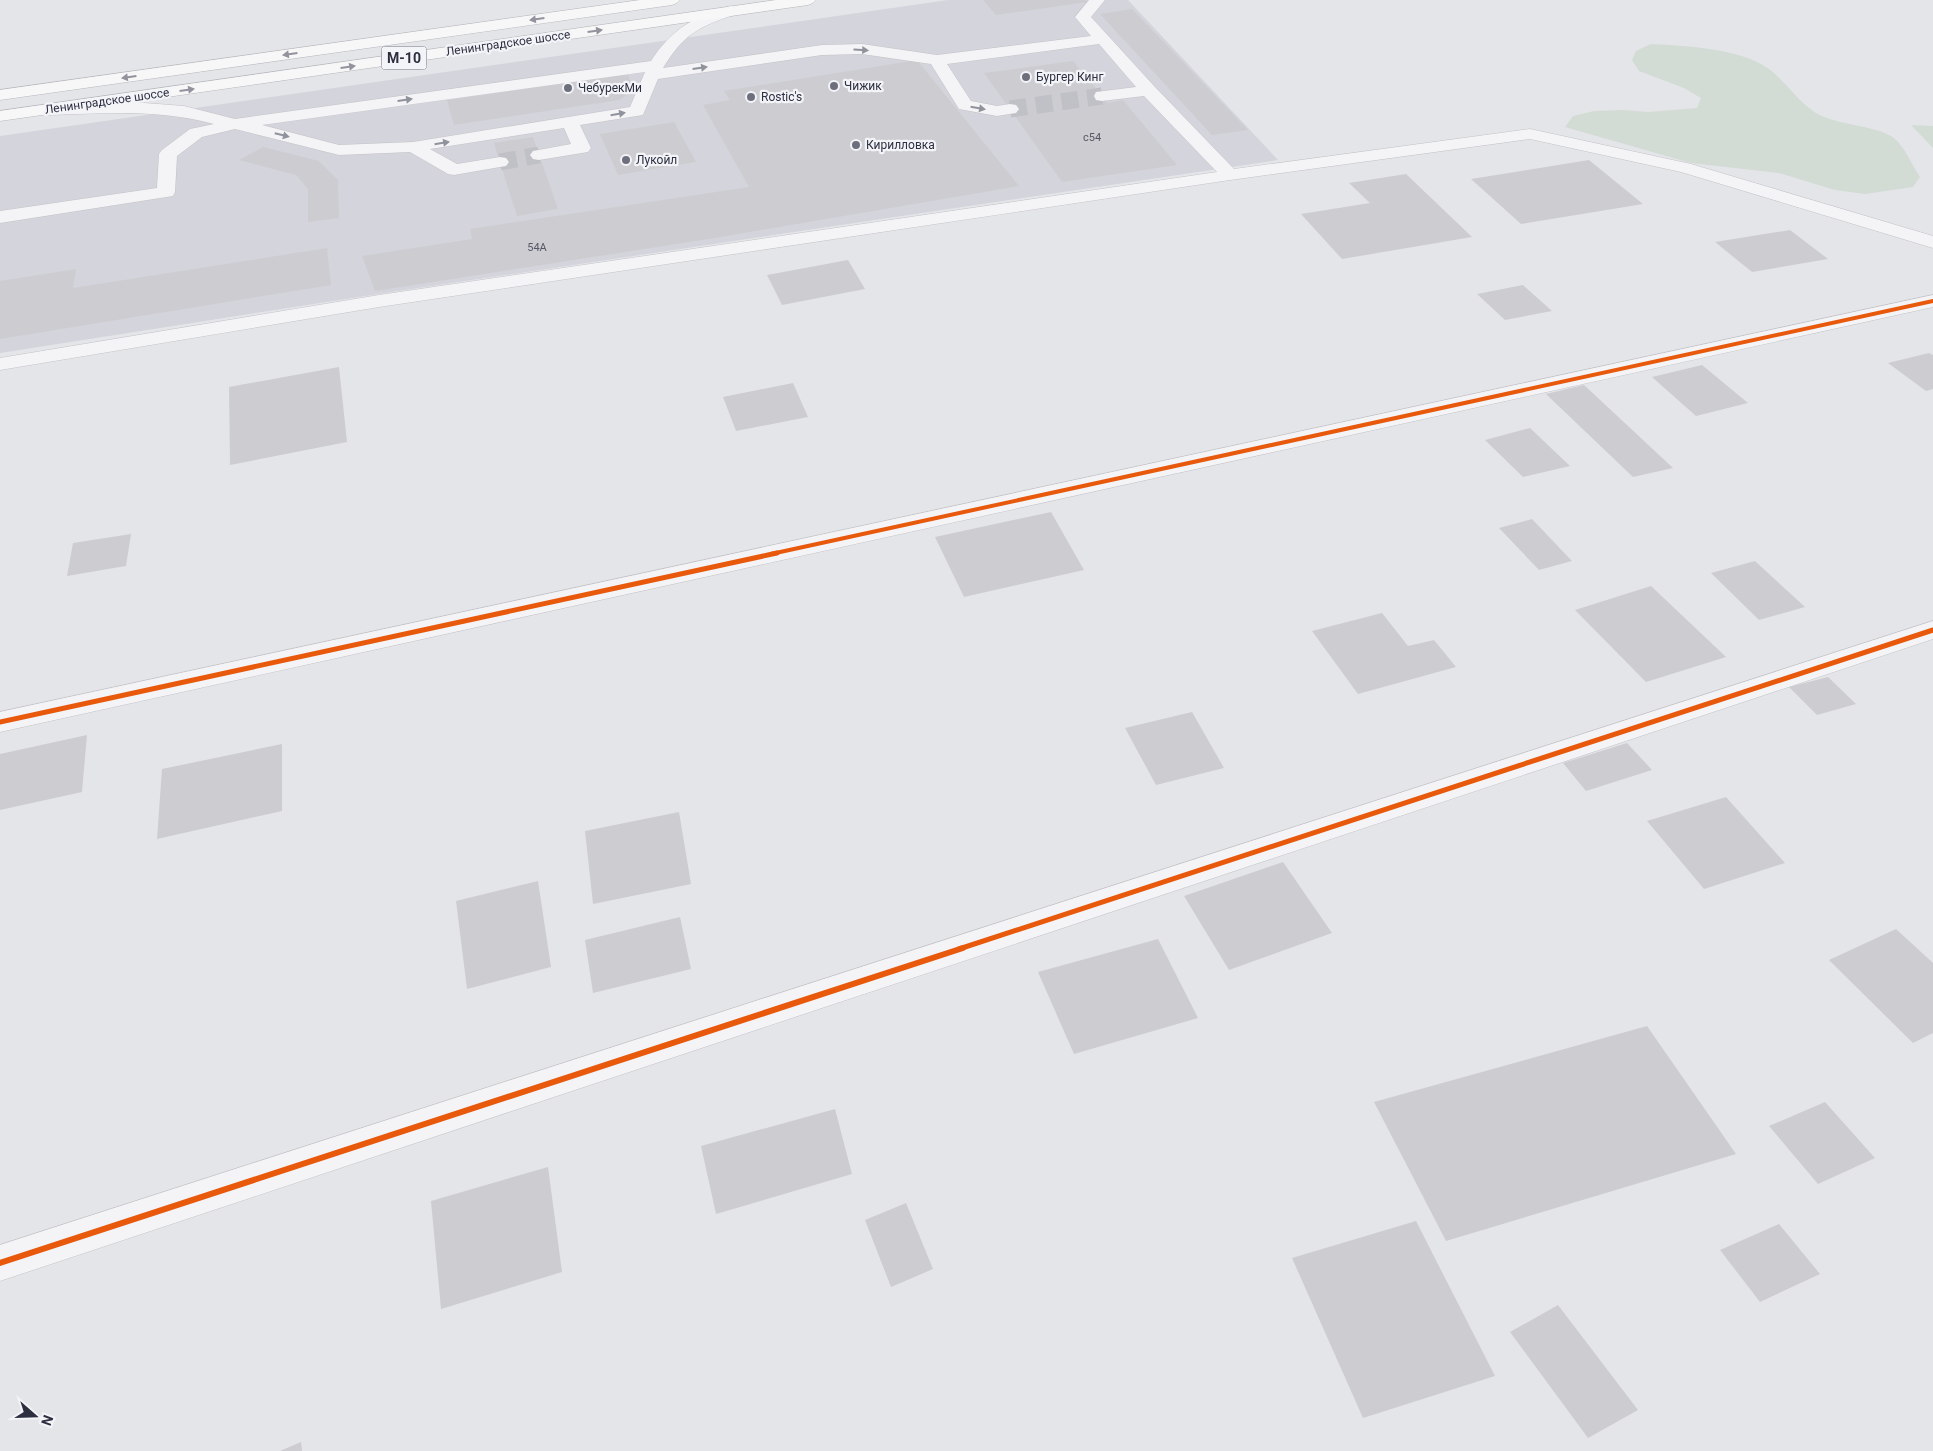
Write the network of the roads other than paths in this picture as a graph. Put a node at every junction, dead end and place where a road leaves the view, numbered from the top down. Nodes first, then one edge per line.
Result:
1 (672, 0) edge
2 (808, 0) edge
3 (1097, 0) edge
4 (731, 11) junction
5 (1101, 39) junction
6 (937, 60) junction
7 (655, 70) junction
8 (1148, 90) junction
9 (0, 95) edge
10 (1102, 96) tunnel mouth
11 (1010, 109) tunnel mouth
12 (44, 110) junction
13 (0, 116) edge
14 (570, 123) junction
15 (235, 124) junction
16 (413, 147) junction
17 (539, 155) tunnel mouth
18 (500, 162) tunnel mouth
19 (1230, 175) junction
20 (0, 217) edge
21 (1933, 242) edge
22 (1933, 301) edge
23 (0, 364) edge
24 (1933, 630) edge
25 (0, 722) edge
26 (0, 1263) edge

1 -> 9 highway, Ленинградское шоссе / М-10
2 - 4 highway, Ленинградское шоссе / М-10
3 - 5 street
4 - 7 street
12 -> 4 highway, Ленинградское шоссе / М-10
5 - 6 street
5 - 8 street
7 -> 6 street
6 -> 11 street
14 -> 7 street
15 -> 7 street
8 - 10 street
8 - 19 street
12 - 13 highway, Ленинградское шоссе / М-10
12 - 15 street
16 -> 14 street
14 - 17 street
15 -> 16 street
15 - 20 street
16 - 18 street
19 - 21 street
19 - 23 street
22 - 25 street
24 - 26 street

